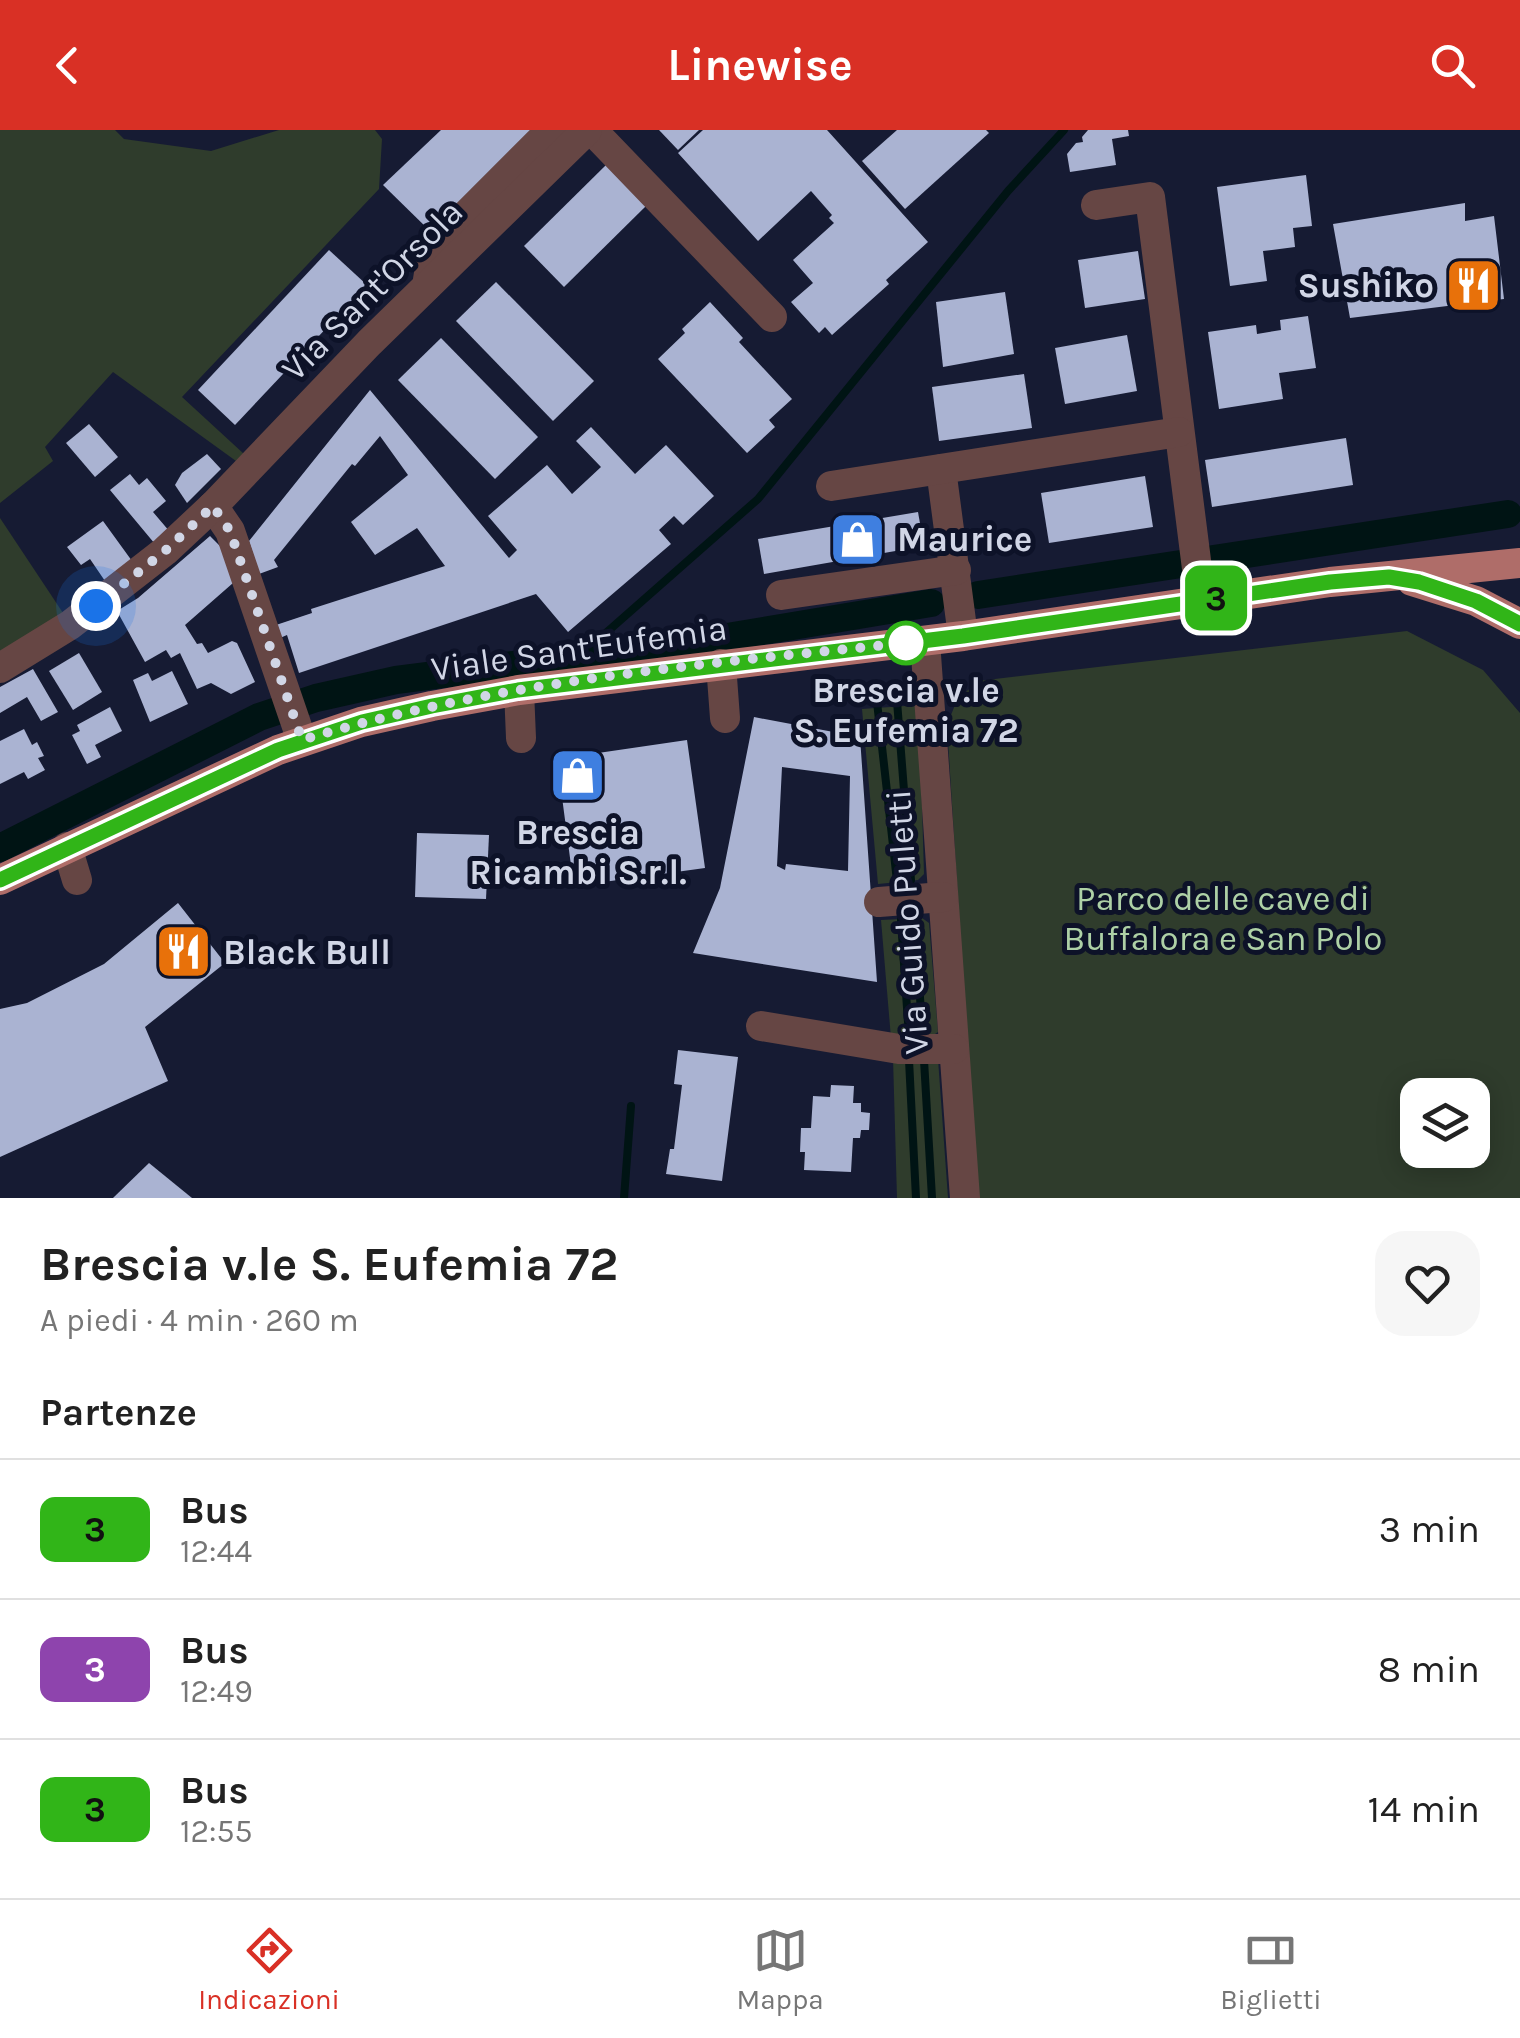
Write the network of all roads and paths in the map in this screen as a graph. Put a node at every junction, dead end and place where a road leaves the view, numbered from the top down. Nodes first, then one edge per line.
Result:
1 (551, 130) edge
2 (590, 130) edge
3 (1096, 205) dead end
4 (427, 286) junction
5 (772, 318) dead end
6 (1179, 432) junction
7 (941, 469) junction
8 (831, 486) dead end
9 (213, 506) junction
10 (1520, 564) edge
11 (956, 570) junction
12 (1389, 577) junction
13 (1200, 588) junction
14 (781, 595) dead end
15 (1520, 624) edge
16 (963, 636) junction
17 (925, 640) junction
18 (721, 664) junction
19 (0, 668) edge
20 (518, 690) junction
21 (724, 718) dead end
22 (299, 732) junction
23 (520, 738) dead end
24 (67, 847) junction
25 (2, 875) edge
26 (77, 880) dead end
27 (944, 896) junction
28 (879, 902) dead end
29 (762, 1026) dead end
30 (954, 1049) junction
31 (965, 1198) edge

1 - 4 street
2 - 4 street, Via Sant'Orsola
2 - 5 street, Via Sant'Orsola
3 - 6 street
4 - 9 street, Via Sant'Orsola
6 - 7 street
6 - 13 street
7 - 8 street
7 - 11 street
9 - 19 street, Via Sant'Orsola
9 - 22 street
10 - 12 main road, Viale Sant'Eufemia
11 - 14 street
11 - 16 street
12 - 13 main road, Viale Sant'Eufemia
12 - 15 main road, Viale Sant'Eufemia
13 - 16 main road, Viale Sant'Eufemia
16 - 17 main road, Viale Sant'Eufemia
17 - 18 main road, Viale Sant'Eufemia
17 - 27 street, Via Guido Puletti
18 - 20 main road, Viale Sant'Eufemia
18 - 21 street
20 - 22 main road, Viale Sant'Eufemia
20 - 23 street
22 - 24 main road, Viale Sant'Eufemia
24 - 25 main road, Viale Sant'Eufemia
24 - 26 street
27 - 28 street
27 - 30 street, Via Guido Puletti
29 - 30 street
30 - 31 street, Via Guido Puletti

